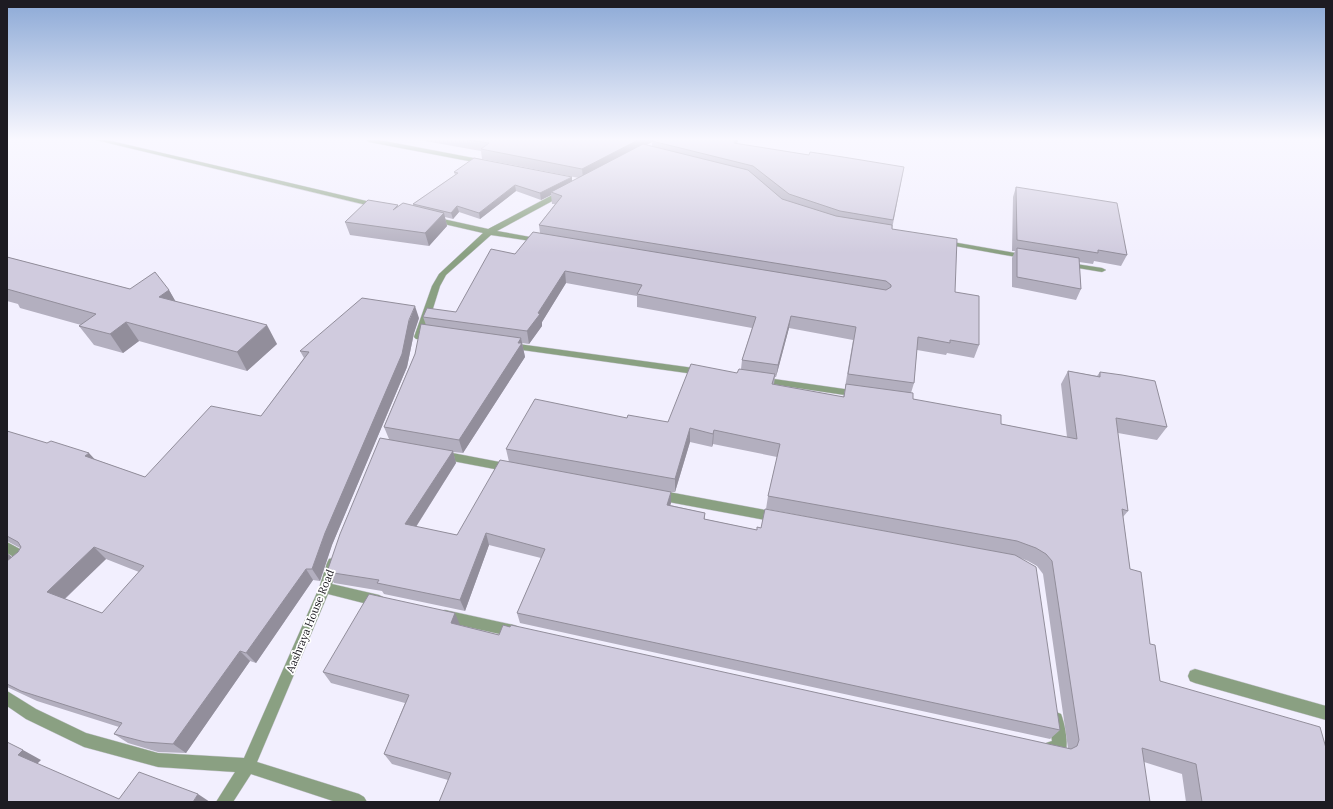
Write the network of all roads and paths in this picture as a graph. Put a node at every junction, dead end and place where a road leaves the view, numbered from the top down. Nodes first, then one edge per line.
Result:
1 (261, 178) edge
2 (571, 189) edge
3 (390, 208) edge
4 (428, 217) edge
5 (488, 232) junction
6 (938, 241) edge
7 (552, 242) edge
8 (1032, 258) edge
9 (1055, 262) edge
10 (1102, 270) dead end
11 (498, 344) edge
12 (417, 347) edge
13 (709, 373) edge
14 (748, 379) edge
15 (865, 395) edge
16 (429, 453) edge
17 (523, 470) edge
18 (648, 493) edge
19 (789, 520) edge
20 (7, 547) edge
21 (337, 552) edge
22 (7, 575) edge
23 (324, 588) junction
24 (394, 604) edge
25 (433, 613) edge
26 (528, 634) edge
27 (1195, 676) dead end
28 (7, 698) edge
29 (1054, 704) edge
30 (1326, 714) edge
31 (1037, 745) edge
32 (248, 766) junction
33 (224, 802) edge
34 (359, 802) edge

1 - 3 street
2 - 5 street
4 - 5 street
5 - 7 street
5 - 12 street
6 - 8 street
9 - 10 street
11 - 13 street
14 - 15 street
16 - 17 street
18 - 19 street
20 - 22 street
21 - 23 street, Aashraya House Road
23 - 24 street
23 - 32 street, Aashraya House Road
25 - 26 street
27 - 30 street
28 - 32 street
29 - 31 street
32 - 33 street, Aashraya House Road
32 - 34 street

